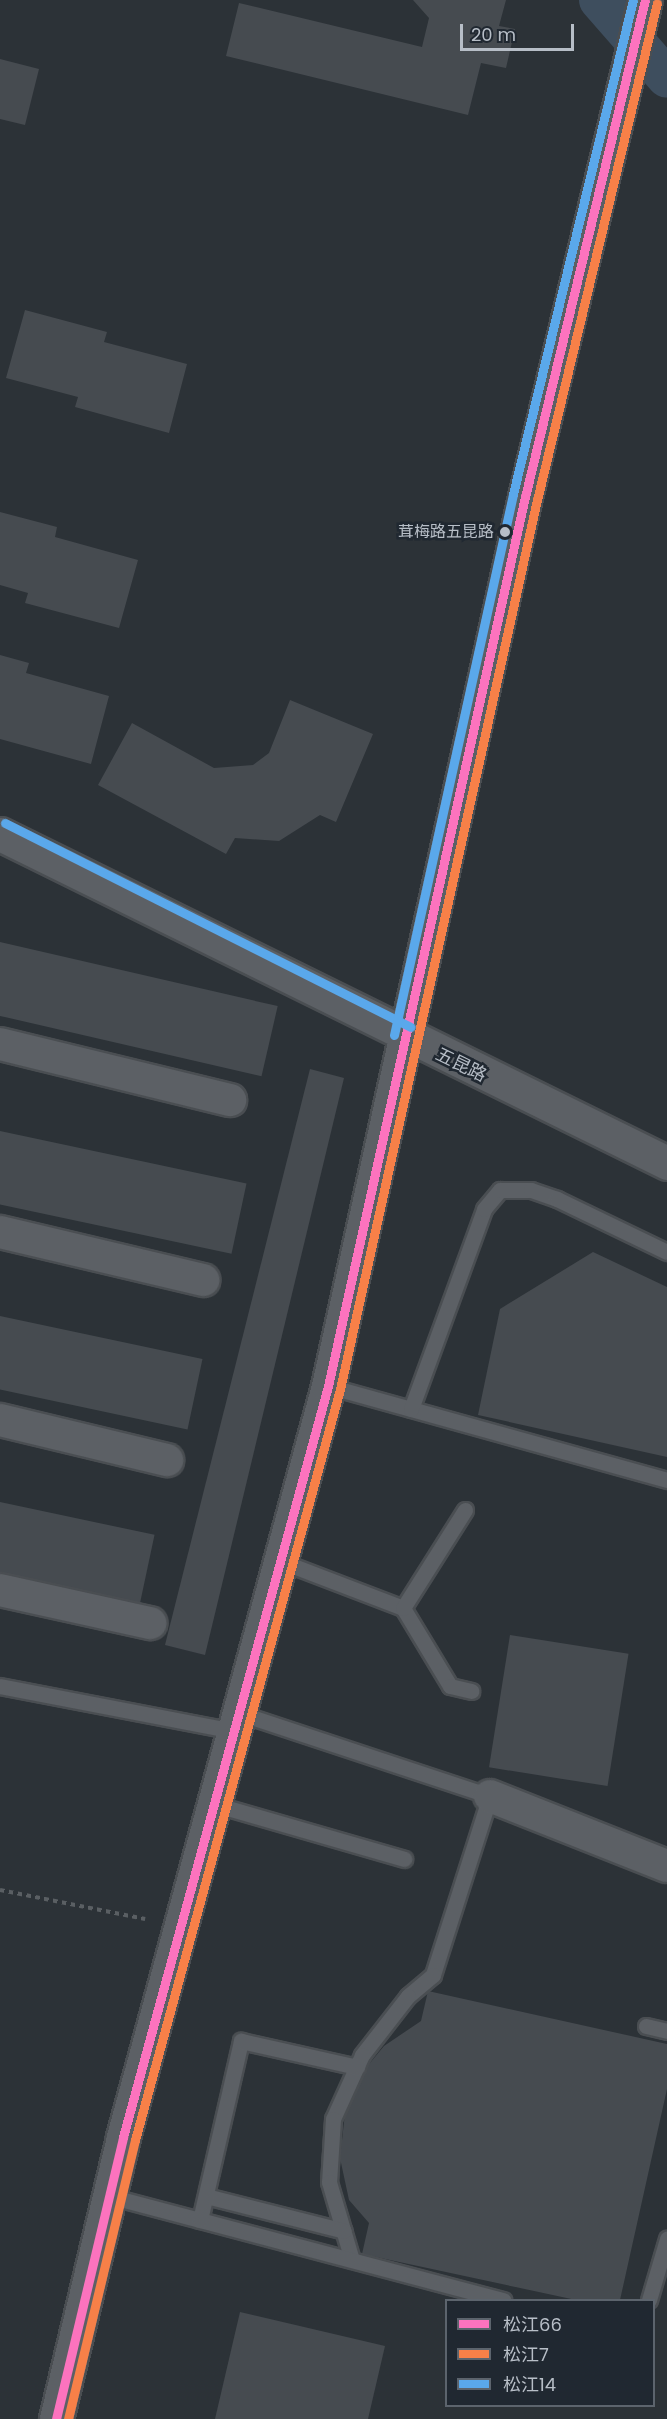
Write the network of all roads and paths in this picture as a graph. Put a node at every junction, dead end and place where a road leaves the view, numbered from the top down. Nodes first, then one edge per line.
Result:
1 (645, 0) edge
2 (0, 834) edge
3 (406, 1038) junction
4 (0, 1044) edge
5 (230, 1100) dead end
6 (667, 1163) edge
7 (0, 1232) edge
8 (667, 1252) edge
9 (203, 1280) dead end
10 (328, 1386) junction
11 (411, 1409) junction
12 (0, 1420) edge
13 (167, 1460) dead end
14 (667, 1480) edge
15 (465, 1510) dead end
16 (280, 1561) junction
17 (0, 1590) edge
18 (404, 1608) junction
19 (150, 1623) dead end
20 (0, 1686) edge
21 (471, 1691) dead end
22 (236, 1722) junction
23 (490, 1796) junction
24 (214, 1804) junction
25 (404, 1859) dead end
26 (667, 1866) edge
27 (0, 1890) edge
28 (181, 1927) junction
29 (646, 2025) dead end
30 (667, 2031) edge
31 (357, 2067) junction
32 (109, 2196) junction
33 (206, 2196) junction
34 (200, 2220) junction
35 (344, 2231) junction
36 (667, 2239) edge
37 (352, 2260) junction
38 (497, 2299) edge
39 (650, 2299) edge
40 (56, 2419) edge

1 - 3 street
2 - 3 street, 五昆路
3 - 6 street, 五昆路
3 - 10 street
4 - 5 street
7 - 9 street
8 - 11 lane
10 - 11 lane
10 - 16 street
11 - 14 lane
12 - 13 street
15 - 18 lane
16 - 18 lane
16 - 22 street
17 - 19 street
18 - 21 lane
20 - 22 lane
22 - 23 lane
22 - 24 street
23 - 26 street
23 - 31 lane
24 - 25 lane
24 - 28 street
27 - 28 path
28 - 32 street
29 - 30 lane
31 - 33 lane
31 - 35 lane
32 - 34 lane
32 - 40 street
33 - 34 lane
33 - 35 lane
34 - 37 lane
35 - 37 lane
36 - 39 lane
37 - 38 lane

